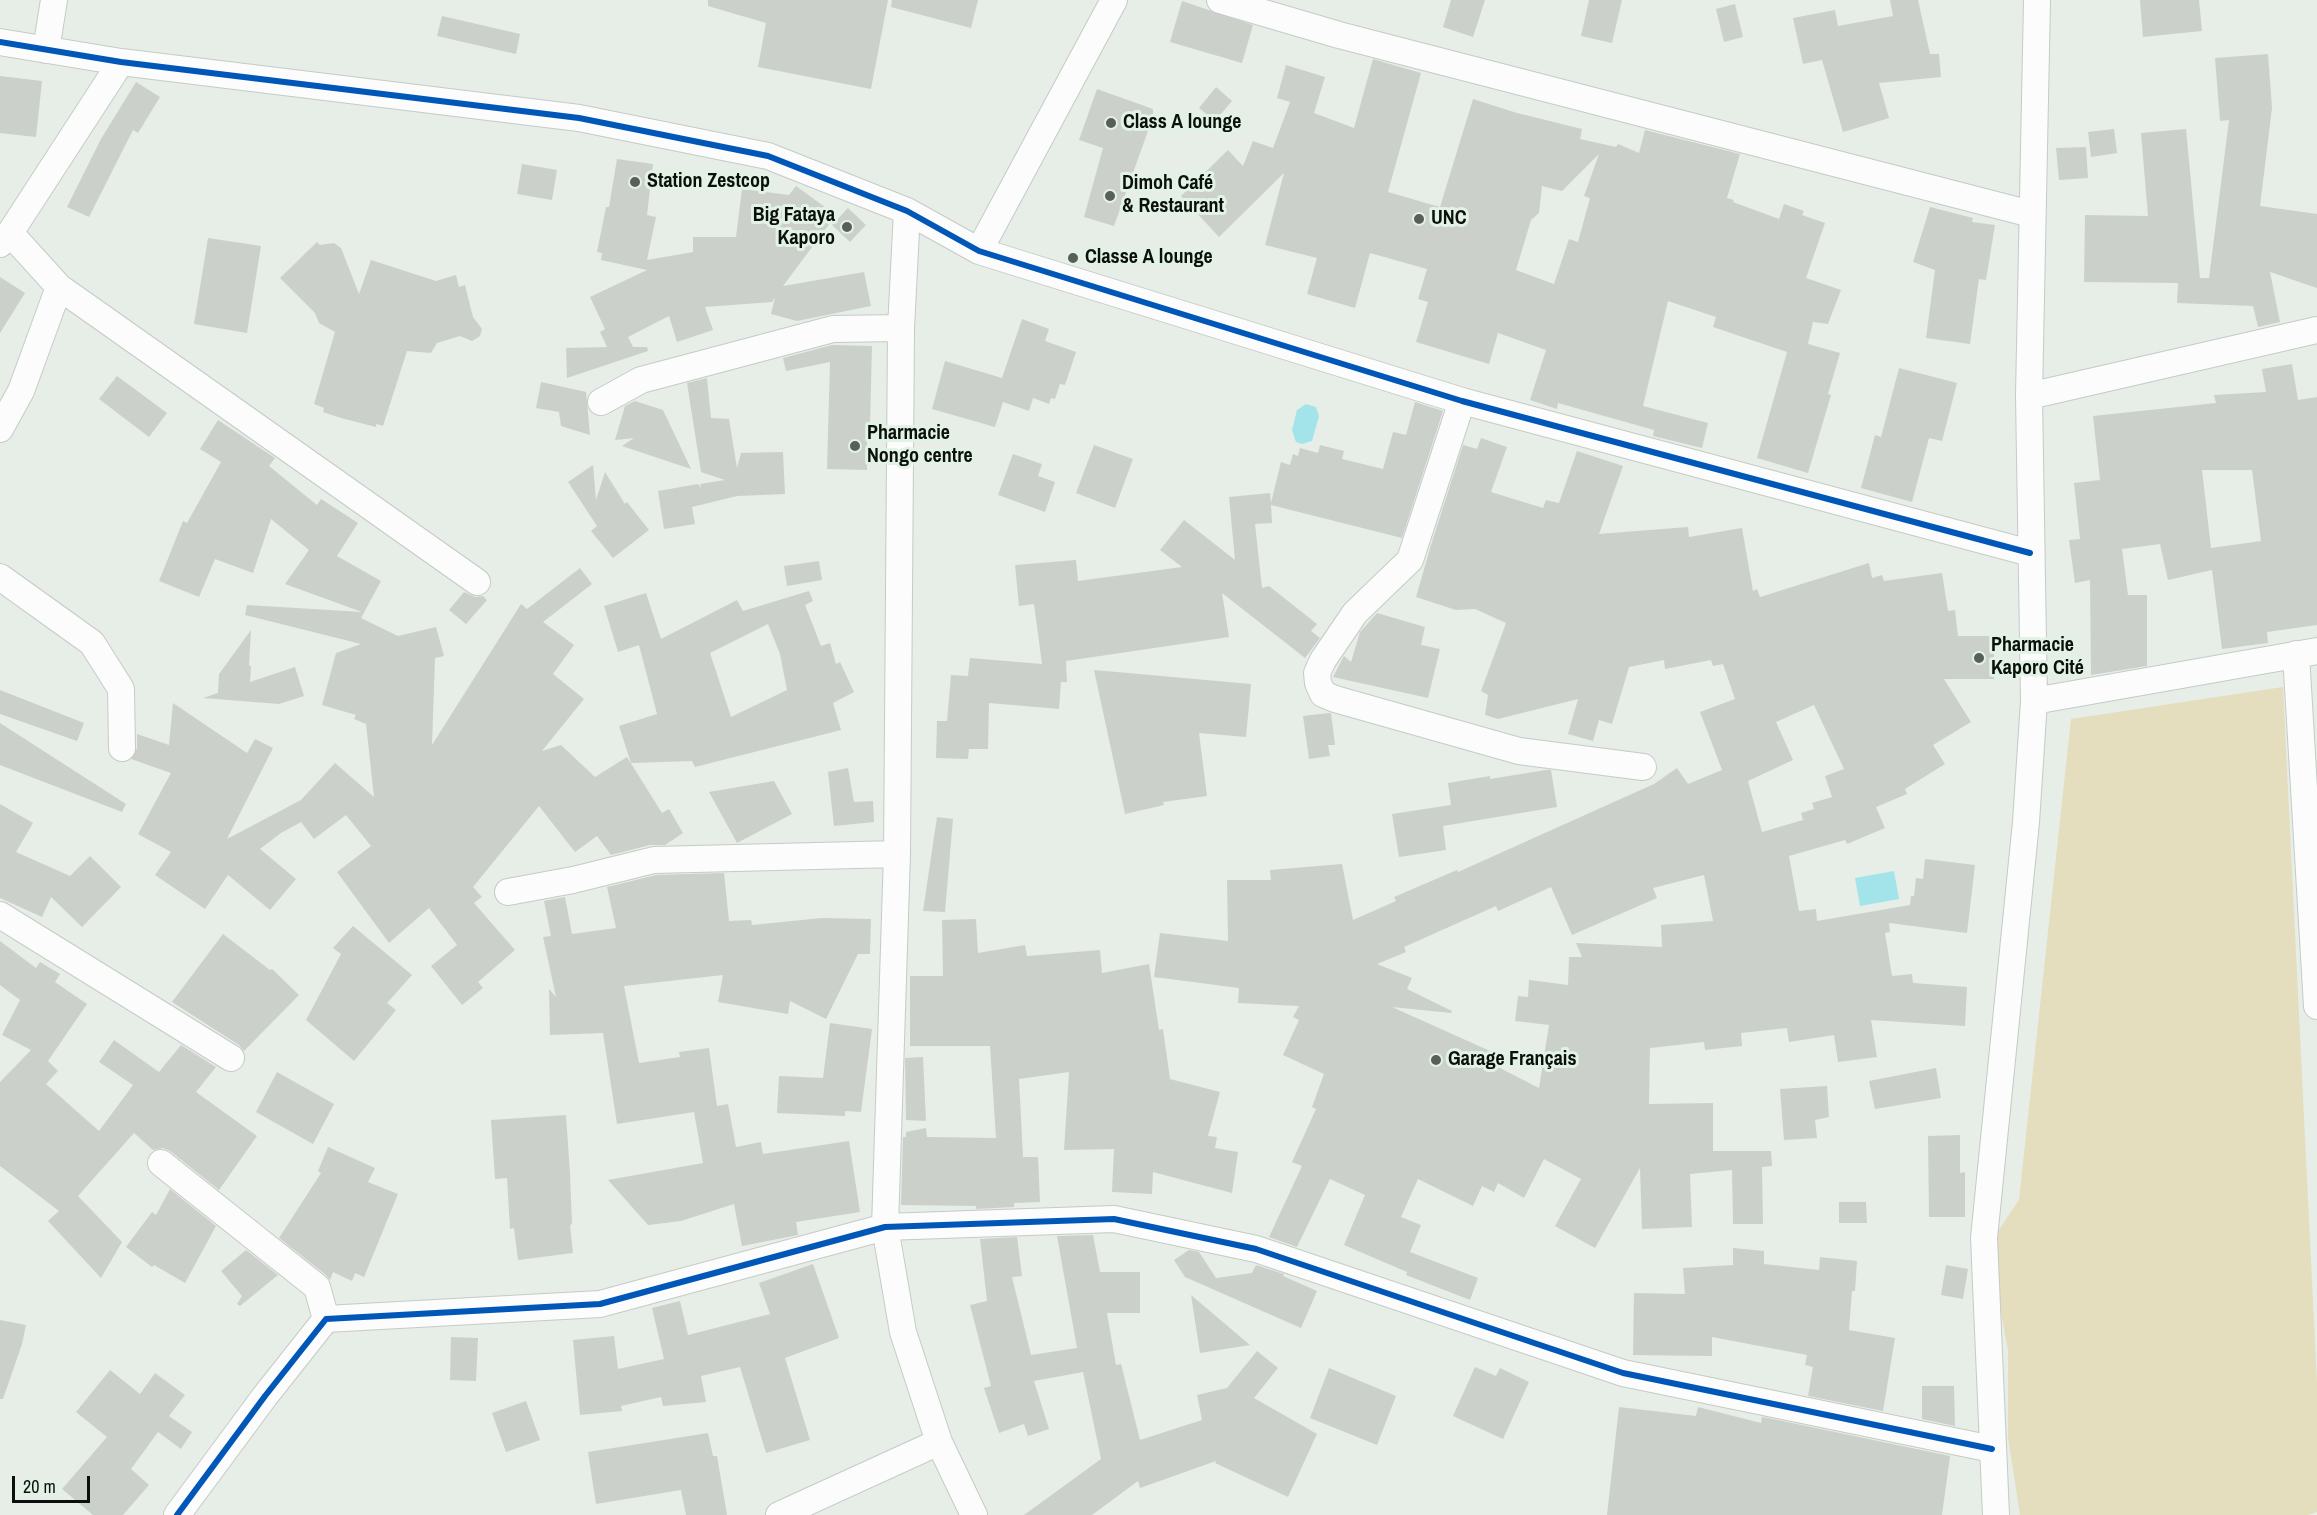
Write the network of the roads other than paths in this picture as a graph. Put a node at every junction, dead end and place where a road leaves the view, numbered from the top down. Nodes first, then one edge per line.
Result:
1 (54, 0) edge
2 (1114, 0) edge
3 (1220, 0) edge
4 (2037, 0) edge
5 (0, 42) edge
6 (45, 50) junction
7 (121, 62) junction
8 (907, 211) junction
9 (2031, 214) junction
10 (5, 239) edge
11 (980, 251) junction
12 (58, 287) junction
13 (901, 328) junction
14 (2317, 330) edge
15 (2029, 396) junction
16 (1462, 400) junction
17 (601, 402) dead end
18 (0, 429) edge
19 (2030, 553) junction
20 (0, 577) edge
21 (477, 582) dead end
22 (2306, 653) edge
23 (2034, 701) junction
24 (122, 748) dead end
25 (1643, 767) dead end
26 (897, 854) junction
27 (508, 892) dead end
28 (0, 915) edge
29 (2317, 1006) edge
30 (231, 1058) dead end
31 (161, 1163) dead end
32 (885, 1227) junction
33 (326, 1319) junction
34 (939, 1442) junction
35 (1992, 1449) junction
36 (177, 1515) edge
37 (779, 1515) edge
38 (974, 1515) edge
39 (1996, 1515) edge

1 - 6 street
2 - 11 street
3 - 9 street
4 - 9 street
5 - 6 street
6 - 7 street
7 - 8 street
7 - 10 street
8 - 11 street
8 - 13 street
9 - 15 street
10 - 12 street
11 - 16 street
12 - 18 street
12 - 21 street
13 - 17 street
13 - 26 street
14 - 15 street
15 - 19 street
16 - 19 street
16 - 25 street
19 - 23 street
20 - 24 street
22 - 23 street
22 - 29 street
23 - 35 street
26 - 27 street
26 - 32 street
28 - 30 street
31 - 33 street
32 - 33 street
32 - 34 street
32 - 35 street
33 - 36 street
34 - 37 street
34 - 38 street
35 - 39 street

